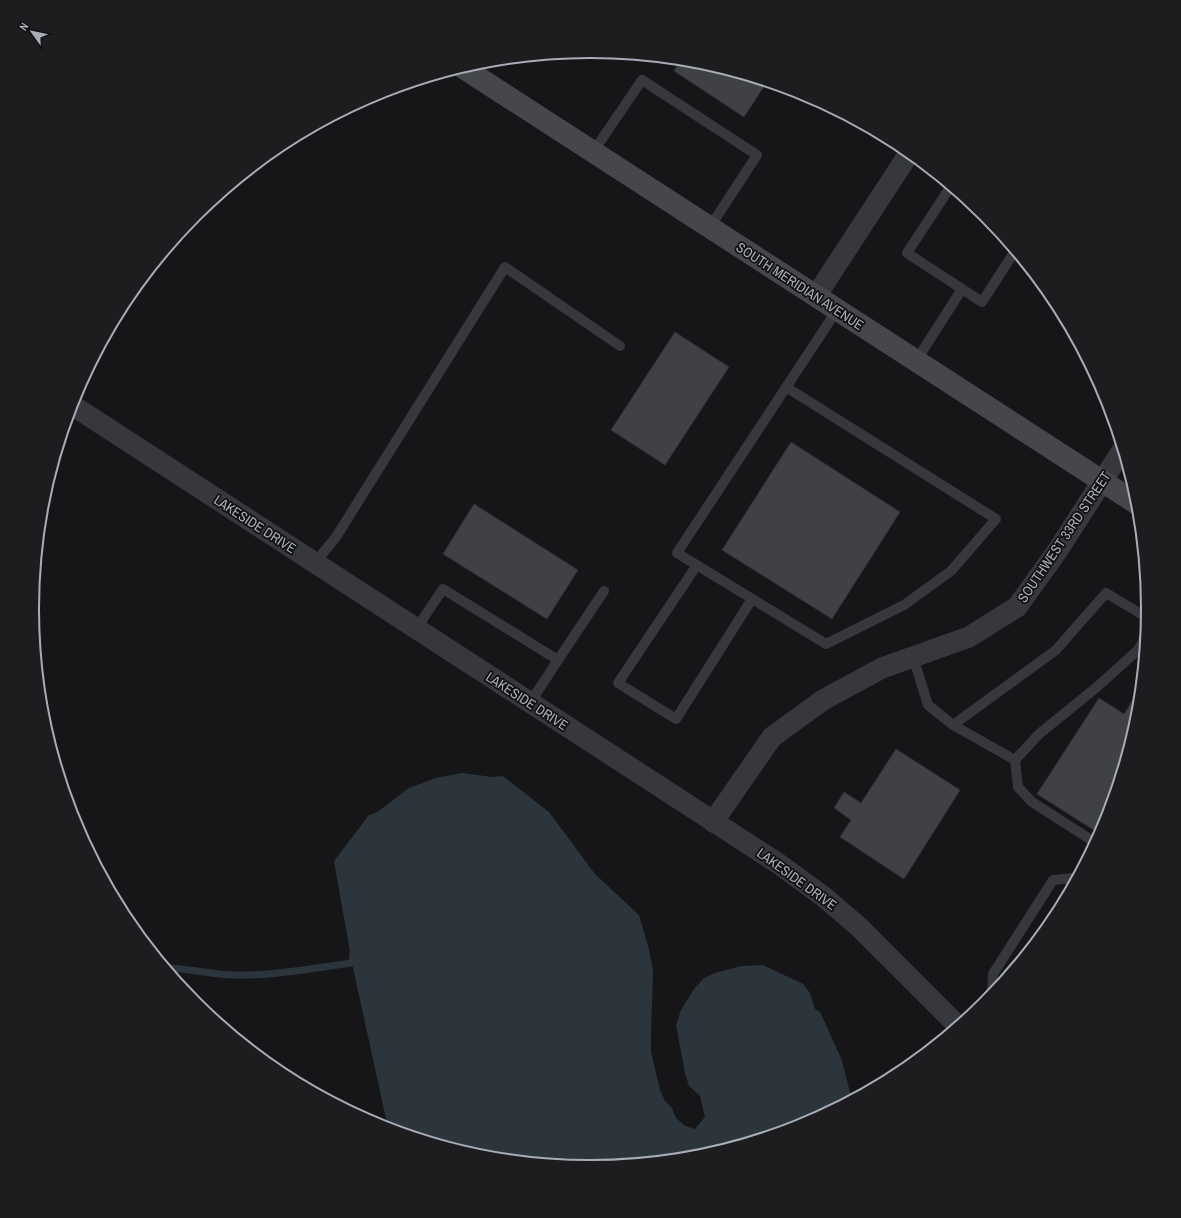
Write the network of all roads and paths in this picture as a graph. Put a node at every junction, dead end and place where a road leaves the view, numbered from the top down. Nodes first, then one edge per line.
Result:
1 (469, 71) edge
2 (593, 152) junction
3 (907, 157) edge
4 (949, 190) edge
5 (710, 227) junction
6 (1013, 254) edge
7 (962, 289) junction
8 (816, 296) junction
9 (836, 310) junction
10 (620, 346) dead end
11 (916, 361) junction
12 (786, 387) junction
13 (76, 412) edge
14 (1120, 455) edge
15 (1102, 482) junction
16 (1131, 500) edge
17 (315, 563) junction
18 (696, 565) junction
19 (604, 591) dead end
20 (752, 599) junction
21 (1142, 614) edge
22 (416, 629) junction
23 (1141, 643) edge
24 (913, 657) junction
25 (558, 660) junction
26 (530, 703) junction
27 (953, 725) junction
28 (1015, 760) junction
29 (713, 822) junction
30 (1091, 840) edge
31 (1072, 878) edge
32 (992, 986) edge
33 (955, 1023) edge

1 - 2 main road, SOUTH MERIDIAN AVENUE
2 - 5 main road, SOUTH MERIDIAN AVENUE
2 - 5 lane
3 - 8 street
4 - 7 lane
5 - 8 main road, SOUTH MERIDIAN AVENUE
6 - 7 lane
7 - 11 lane
8 - 9 main road, SOUTH MERIDIAN AVENUE
9 - 11 main road, SOUTH MERIDIAN AVENUE
9 - 12 lane
10 - 17 lane
11 - 15 main road, SOUTH MERIDIAN AVENUE
12 - 18 lane
12 - 20 lane
13 - 17 street, LAKESIDE DRIVE
14 - 15 street, SOUTHWEST 33RD STREET
15 - 16 main road, SOUTH MERIDIAN AVENUE
15 - 24 street, SOUTHWEST 33RD STREET
17 - 22 street, LAKESIDE DRIVE
18 - 20 lane
18 - 20 lane
19 - 25 lane
21 - 27 lane
22 - 25 lane
22 - 26 street, LAKESIDE DRIVE
23 - 28 lane
24 - 27 lane
24 - 29 street, SOUTHWEST 33RD STREET
25 - 26 lane
26 - 29 street, LAKESIDE DRIVE
27 - 28 lane
28 - 30 lane
29 - 33 street, LAKESIDE DRIVE
31 - 32 lane

